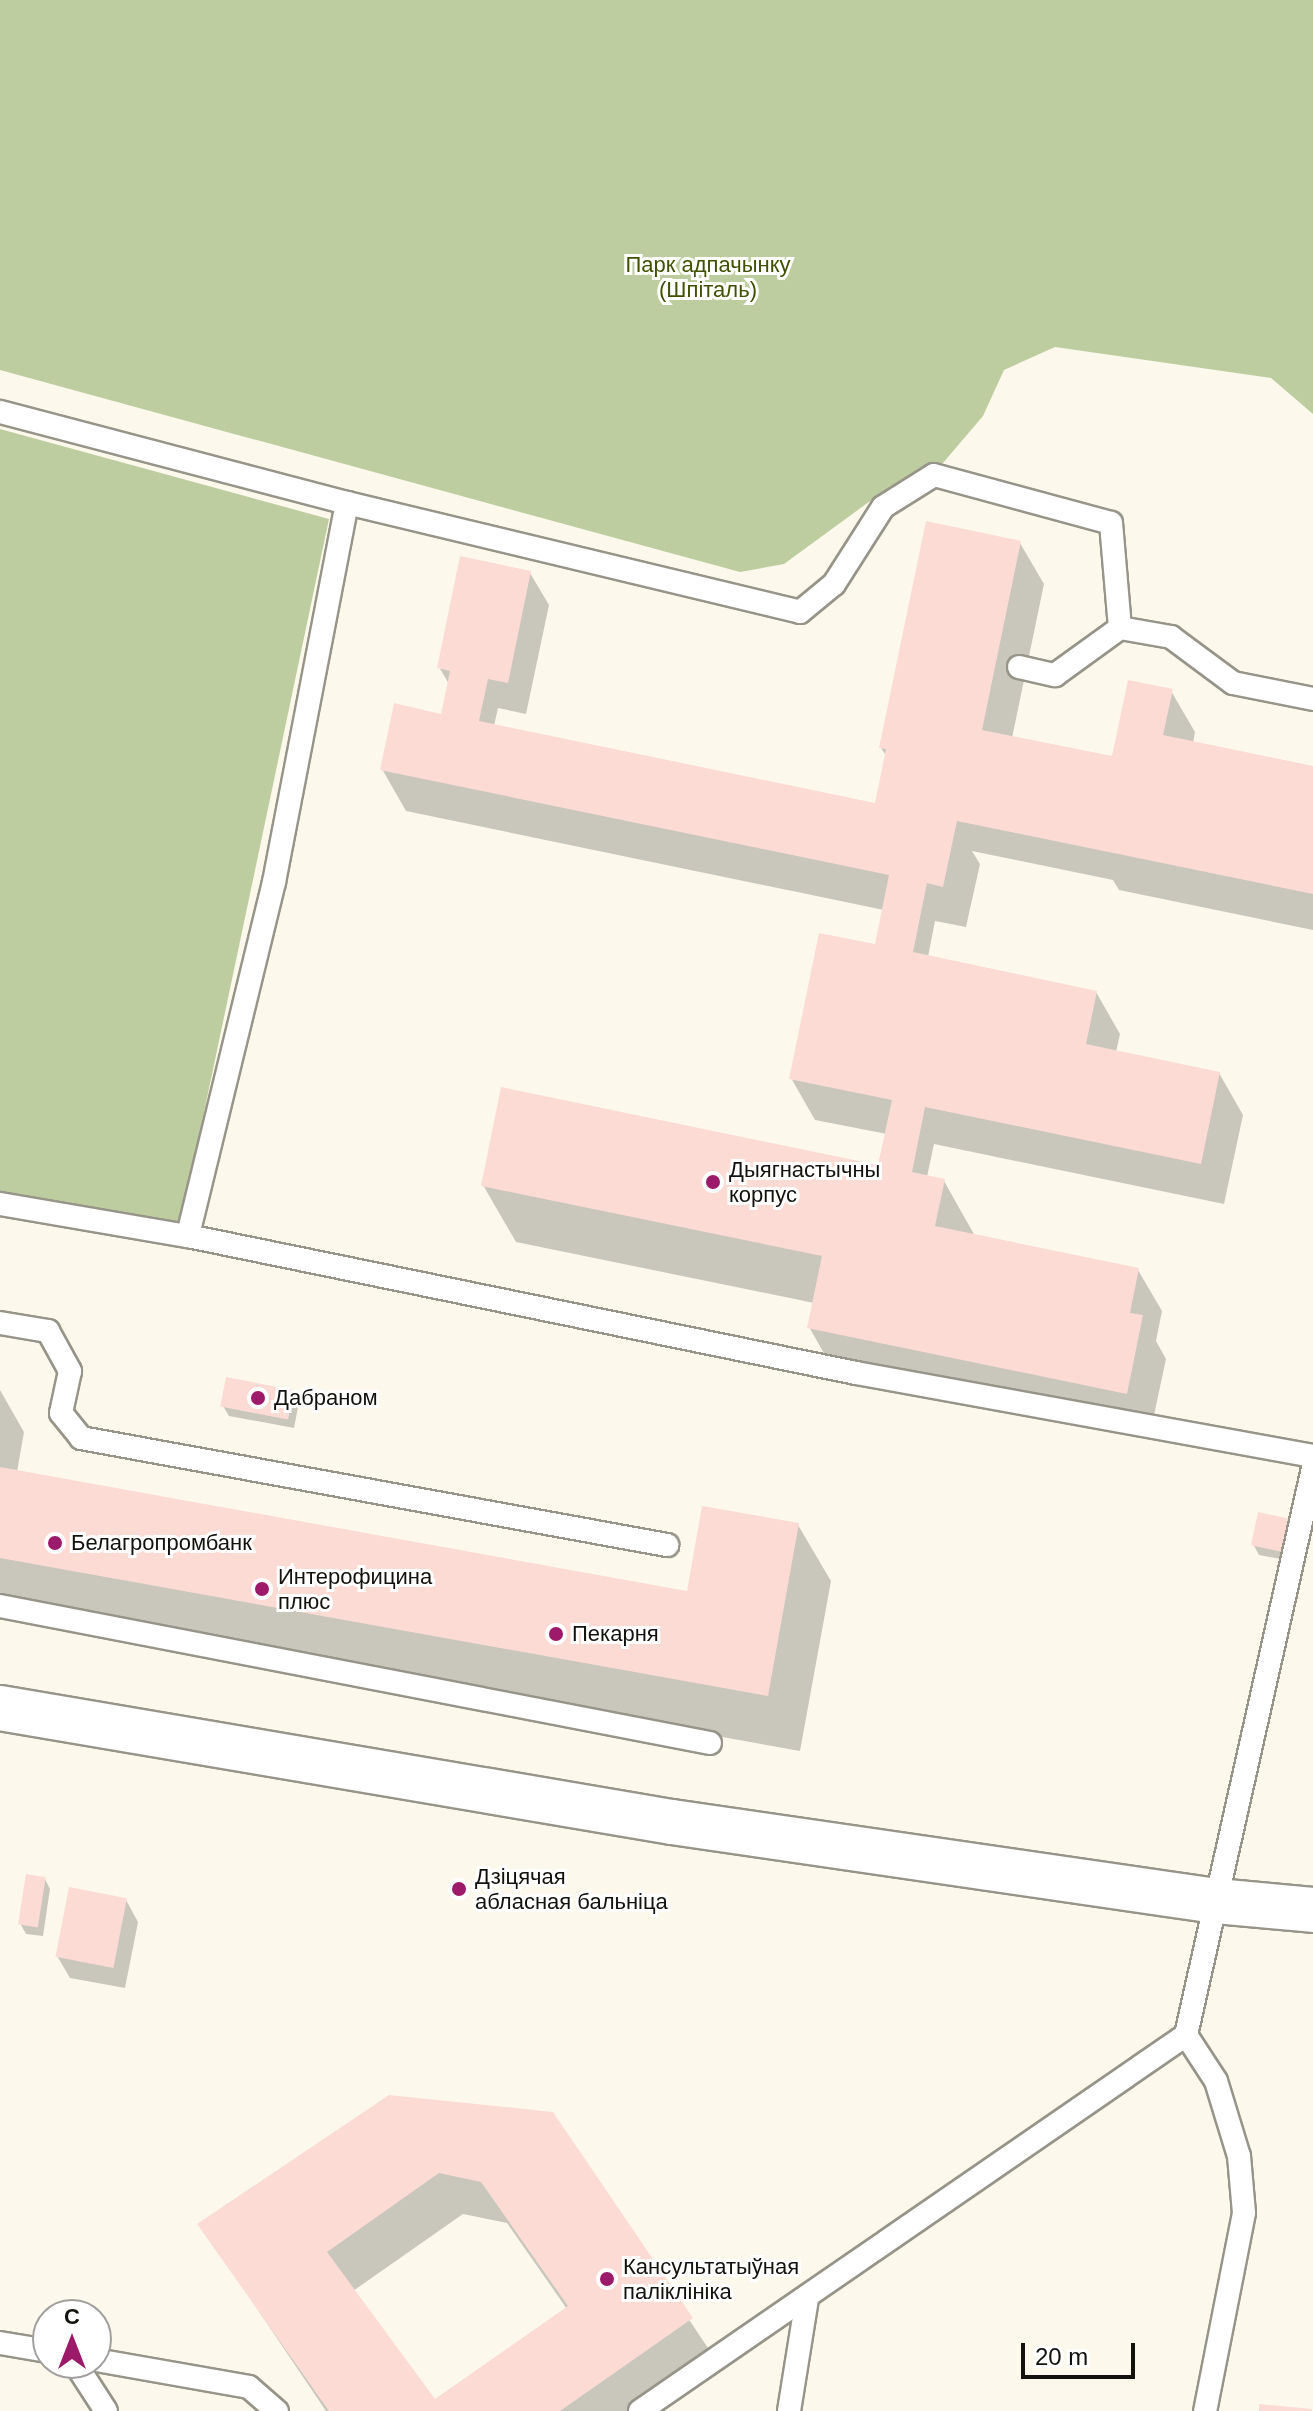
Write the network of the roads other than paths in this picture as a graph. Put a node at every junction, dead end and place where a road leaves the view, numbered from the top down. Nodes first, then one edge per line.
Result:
1 (0, 412) edge
2 (347, 503) junction
3 (1120, 628) junction
4 (1019, 667) dead end
5 (1313, 699) edge
6 (0, 1204) edge
7 (188, 1236) junction
8 (0, 1323) edge
9 (1313, 1456) edge
10 (1313, 1468) edge
11 (667, 1545) dead end
12 (0, 1606) edge
13 (0, 1708) edge
14 (710, 1743) dead end
15 (1216, 1901) junction
16 (1313, 1910) edge
17 (1186, 2035) junction
18 (807, 2299) junction
19 (0, 2343) edge
20 (32, 2348) edge
21 (112, 2363) edge
22 (85, 2379) edge
23 (106, 2411) edge
24 (277, 2411) edge
25 (640, 2411) edge
26 (789, 2411) edge
27 (1205, 2411) edge

1 - 2 lane
2 - 3 lane
2 - 7 lane
3 - 4 lane
3 - 5 lane
6 - 7 lane
7 - 9 lane
8 - 11 lane
10 - 15 lane
12 - 14 lane
13 - 15 main road
15 - 16 main road
15 - 17 lane
17 - 18 lane
17 - 27 lane
18 - 25 lane
18 - 26 lane
19 - 20 lane
21 - 24 lane
22 - 23 lane

